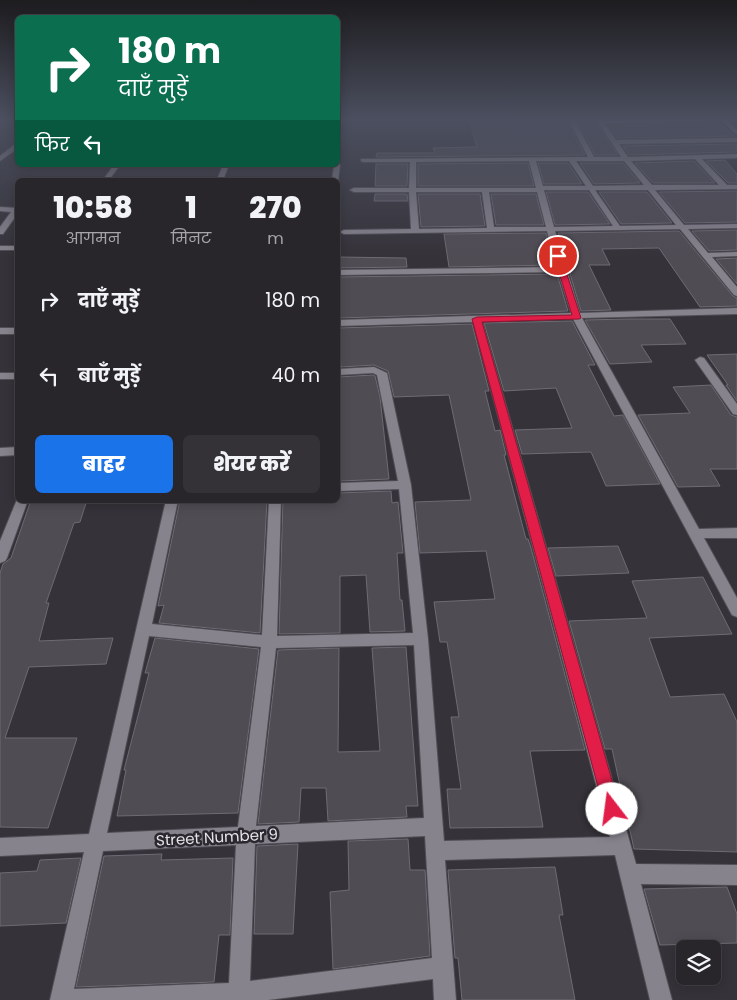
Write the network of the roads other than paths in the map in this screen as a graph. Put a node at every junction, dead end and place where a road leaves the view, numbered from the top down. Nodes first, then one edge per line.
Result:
1 (413, 166) edge
2 (534, 166) edge
3 (576, 166) edge
4 (632, 166) edge
5 (705, 166) edge
6 (116, 167) edge
7 (107, 178) edge
8 (725, 187) junction
9 (737, 187) edge
10 (651, 188) junction
11 (539, 189) junction
12 (592, 189) junction
13 (354, 190) dead end
14 (412, 190) junction
15 (485, 190) junction
16 (0, 209) edge
17 (15, 210) edge
18 (15, 213) edge
19 (737, 226) edge
20 (683, 227) junction
21 (618, 228) junction
22 (415, 230) junction
23 (491, 230) junction
24 (550, 230) junction
25 (0, 232) edge
26 (344, 232) dead end
27 (0, 248) edge
28 (15, 248) edge
29 (737, 254) edge
30 (707, 255) junction
31 (561, 269) junction
32 (340, 273) edge
33 (737, 293) edge
34 (737, 312) edge
35 (576, 318) junction
36 (477, 319) junction
37 (340, 323) edge
38 (15, 330) edge
39 (0, 331) edge
40 (700, 360) dead end
41 (340, 372) edge
42 (0, 376) edge
43 (15, 376) edge
44 (737, 412) edge
45 (15, 451) edge
46 (0, 452) edge
47 (405, 485) junction
48 (340, 487) edge
49 (21, 503) edge
50 (171, 503) edge
51 (275, 503) edge
52 (737, 532) edge
53 (695, 534) junction
54 (2, 545) edge
55 (0, 558) edge
56 (737, 610) edge
57 (143, 629) junction
58 (421, 639) junction
59 (269, 642) junction
60 (433, 827) junction
61 (246, 836) junction
62 (96, 842) junction
63 (622, 846) junction
64 (0, 847) edge
65 (434, 851) junction
66 (630, 874) junction
67 (737, 875) edge
68 (443, 968) junction
69 (239, 997) edge
70 (60, 1000) edge
71 (64, 1000) edge
72 (444, 1000) edge
73 (661, 1000) edge

1 - 14 street
2 - 11 street
3 - 12 street
4 - 10 street
5 - 8 street
6 - 7 street
8 - 9 street
8 - 10 street
10 - 12 street
10 - 20 street
11 - 12 street
11 - 15 street
11 - 24 street
12 - 21 street
13 - 14 street
14 - 15 street
14 - 22 street
15 - 23 street
16 - 17 street
18 - 25 street
19 - 20 street
20 - 21 street
20 - 30 street
21 - 24 street
22 - 23 street
22 - 26 street
23 - 24 street
24 - 31 street
27 - 28 street
29 - 30 street
30 - 33 street
31 - 32 street
31 - 35 street
34 - 35 street
35 - 36 street
35 - 53 street
36 - 37 street
36 - 63 street
38 - 39 street
40 - 44 street
41 - 47 street
42 - 43 street
45 - 46 street
47 - 48 street
47 - 58 street
49 - 54 street
50 - 57 street
51 - 59 street
52 - 53 street
53 - 56 street
54 - 55 street
57 - 59 street
57 - 62 street
58 - 59 street
58 - 60 street
59 - 61 street
60 - 61 street, Street Number 9
60 - 65 street
61 - 62 street, Street Number 9
61 - 69 street
62 - 64 street, Street Number 9
62 - 70 street
63 - 65 street
63 - 66 street
65 - 68 street
66 - 67 street
66 - 73 street
68 - 69 street
68 - 72 street
69 - 71 street

